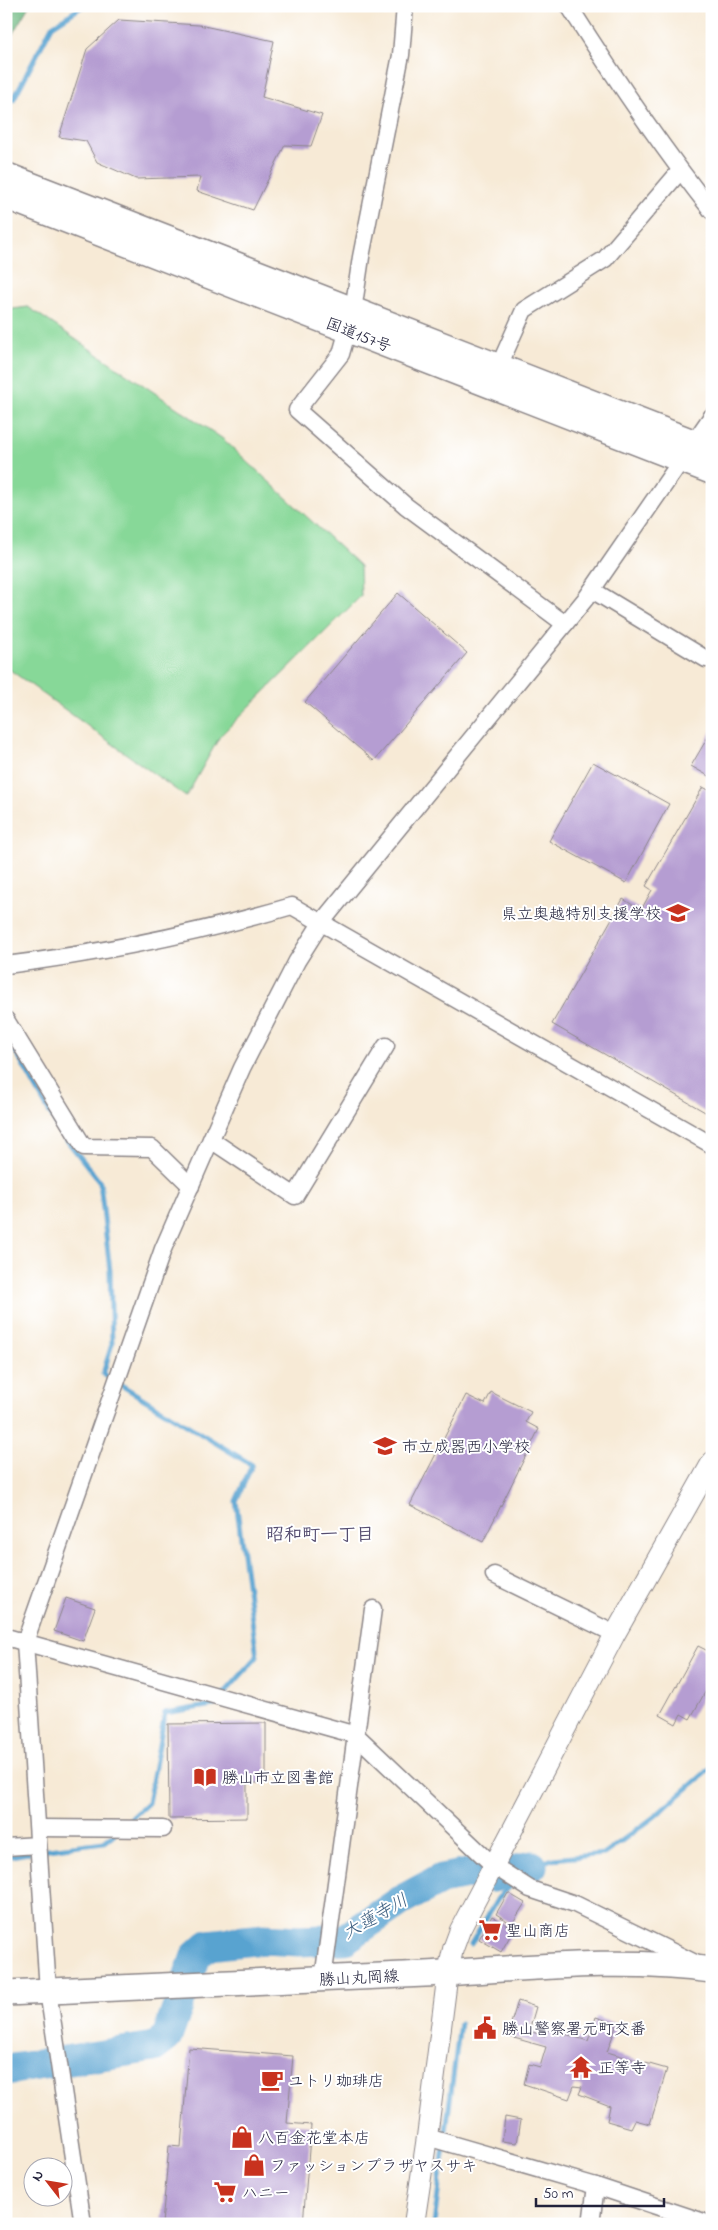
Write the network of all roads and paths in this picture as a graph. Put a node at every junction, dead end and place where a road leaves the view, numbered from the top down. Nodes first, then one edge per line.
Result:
1 (405, 6) edge
2 (569, 6) edge
3 (680, 170) junction
4 (6, 176) edge
5 (6, 196) edge
6 (712, 211) edge
7 (350, 321) junction
8 (494, 376) junction
9 (712, 416) edge
10 (696, 451) edge
11 (712, 471) edge
12 (592, 590) junction
13 (565, 624) junction
14 (712, 658) edge
15 (321, 923) junction
16 (6, 965) edge
17 (6, 1020) edge
18 (386, 1046) dead end
19 (211, 1140) junction
20 (712, 1145) edge
21 (191, 1186) junction
22 (712, 1462) edge
23 (494, 1575) dead end
24 (373, 1609) dead end
25 (616, 1634) junction
26 (6, 1637) edge
27 (25, 1642) junction
28 (356, 1734) junction
29 (38, 1828) junction
30 (163, 1829) dead end
31 (38, 1845) junction
32 (6, 1847) edge
33 (494, 1866) junction
34 (709, 1970) edge
35 (448, 1972) junction
36 (323, 1979) junction
37 (48, 1991) junction
38 (6, 1993) edge
39 (428, 2137) junction
40 (596, 2186) junction
41 (83, 2224) edge
42 (414, 2224) edge
43 (591, 2224) edge
44 (710, 2224) edge

1 - 7 street
2 - 3 street
3 - 6 street
3 - 8 street
4 - 7 highway, 国道157号
5 - 7 highway, 国道157号
7 - 8 highway, 国道157号
7 - 13 street
8 - 10 highway, 国道157号
9 - 10 street
10 - 11 highway, 国道157号
10 - 12 street
12 - 13 street
12 - 14 street
13 - 15 street
15 - 16 street
15 - 19 street
15 - 20 street
17 - 21 street
18 - 19 street
19 - 21 street
21 - 27 street
22 - 25 street
23 - 25 street
24 - 28 street
25 - 33 street
26 - 27 street
27 - 28 street
27 - 29 street
28 - 33 street
28 - 36 street
29 - 30 street
29 - 31 street
31 - 32 street
31 - 37 street
33 - 34 street
33 - 35 street
34 - 35 main road, 勝山丸岡線
35 - 36 main road, 勝山丸岡線
35 - 39 street
36 - 37 main road, 勝山丸岡線
37 - 38 main road, 勝山丸岡線
37 - 41 street
39 - 40 street
39 - 42 street
40 - 43 street
40 - 44 street

